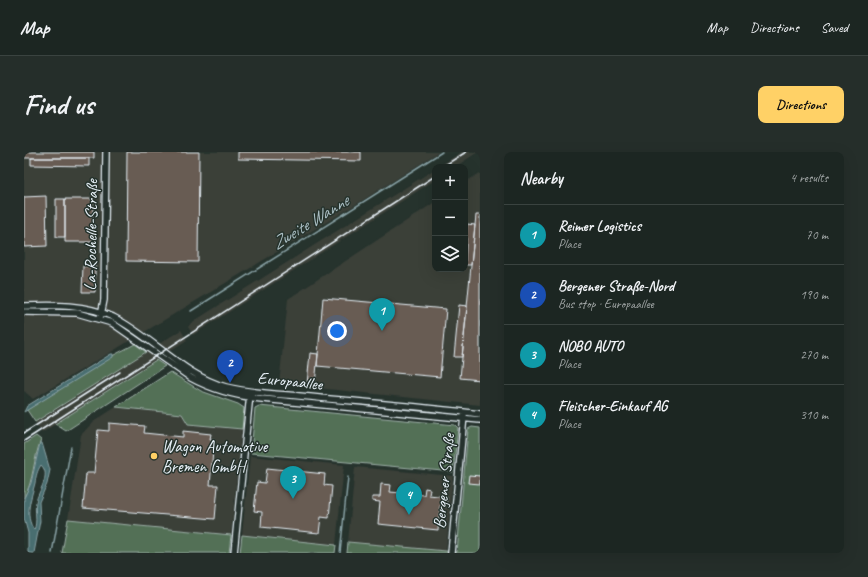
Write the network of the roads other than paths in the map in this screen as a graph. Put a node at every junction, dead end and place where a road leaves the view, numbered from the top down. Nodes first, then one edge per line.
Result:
1 (106, 152) edge
2 (24, 306) edge
3 (24, 312) edge
4 (100, 316) junction
5 (250, 395) junction
6 (480, 414) edge
7 (464, 415) junction
8 (480, 420) edge
9 (234, 553) edge
10 (451, 553) edge

1 - 4 street, La-Rochelle-Straße
2 - 4 street, Europaallee
3 - 4 street, Europaallee
4 - 5 street, Europaallee
5 - 7 street, Europaallee
5 - 9 street
6 - 7 street, Europaallee
7 - 8 street, Europaallee
7 - 10 street, Bergener Straße

